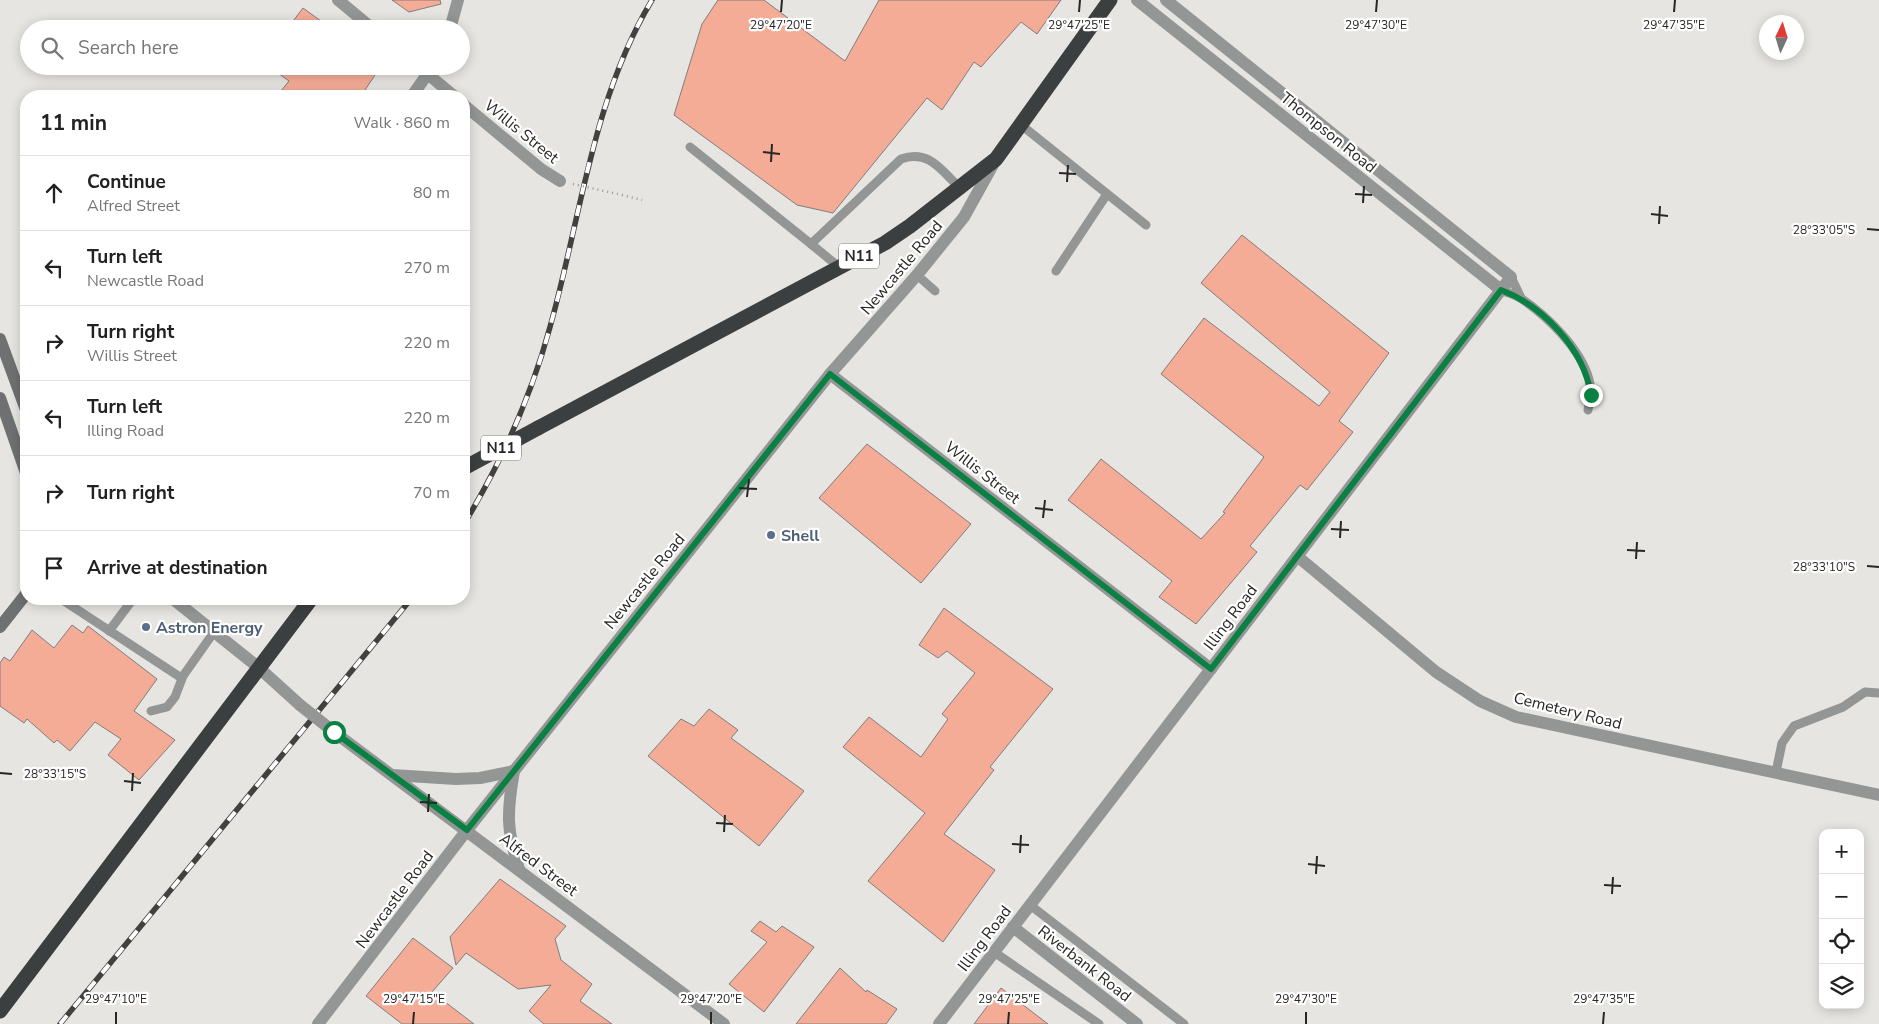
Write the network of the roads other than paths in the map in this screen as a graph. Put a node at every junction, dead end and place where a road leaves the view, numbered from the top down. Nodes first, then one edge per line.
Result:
1 (338, 0) edge
2 (458, 0) edge
3 (1110, 0) edge
4 (1137, 0) edge
5 (1166, 0) edge
6 (362, 20) edge
7 (452, 20) edge
8 (428, 75) edge
9 (435, 75) edge
10 (417, 90) edge
11 (448, 90) edge
12 (470, 110) edge
13 (1020, 124) junction
14 (690, 147) dead end
15 (996, 159) junction
16 (560, 181) dead end
17 (959, 187) junction
18 (1107, 194) junction
19 (1146, 225) dead end
20 (811, 244) junction
21 (838, 267) junction
22 (1056, 271) dead end
23 (917, 275) junction
24 (1511, 277) junction
25 (1501, 290) junction
26 (935, 291) dead end
27 (1521, 298) junction
28 (0, 339) edge
29 (830, 374) junction
30 (20, 394) edge
31 (0, 398) edge
32 (1588, 410) dead end
33 (20, 455) edge
34 (470, 465) edge
35 (1297, 556) junction
36 (20, 602) edge
37 (70, 605) edge
38 (129, 605) edge
39 (180, 605) edge
40 (306, 605) edge
41 (0, 627) edge
42 (110, 631) junction
43 (214, 632) junction
44 (258, 667) junction
45 (1211, 669) junction
46 (183, 676) junction
47 (1879, 692) edge
48 (151, 711) dead end
49 (514, 770) junction
50 (1776, 772) junction
51 (392, 775) junction
52 (1879, 795) edge
53 (467, 830) junction
54 (519, 869) junction
55 (1030, 905) junction
56 (1013, 927) junction
57 (994, 952) junction
58 (0, 1011) edge
59 (318, 1024) edge
60 (724, 1024) edge
61 (939, 1024) edge
62 (1099, 1024) edge
63 (1137, 1024) edge
64 (1184, 1024) edge

1 - 6 street
2 - 7 street
3 - 13 highway, N11
4 - 25 street, Thompson Road
5 - 24 street, Thompson Road
8 - 10 street
9 - 11 street
12 - 16 street, Willis Street
13 - 15 highway, N11
13 - 18 lane
14 - 20 lane
15 - 17 highway, N11
15 - 23 street, Newcastle Road
17 - 20 lane
17 - 21 highway, N11
18 - 19 lane
18 - 22 lane
20 - 21 lane
21 - 34 highway, N11, bridge
23 - 26 lane
23 - 29 street, Newcastle Road
24 - 25 street, Illing Road
24 - 27 lane
25 - 27 lane
25 - 35 street, Illing Road
27 - 32 lane
28 - 30 street
29 - 45 street, Willis Street
29 - 49 street, Newcastle Road
31 - 33 street
35 - 45 street, Illing Road
35 - 50 street, Cemetery Road
36 - 41 street
37 - 42 lane
38 - 42 lane
39 - 43 street, Alfred Street
40 - 44 highway
42 - 46 lane
43 - 44 street, Alfred Street
43 - 46 lane
44 - 51 street, Alfred Street, bridge
44 - 58 highway
45 - 55 street, Illing Road
46 - 48 lane
47 - 50 lane
49 - 51 street
49 - 53 street, Newcastle Road
49 - 54 street
50 - 52 street, Cemetery Road
51 - 53 street, Alfred Street
53 - 54 street, Alfred Street
53 - 59 street, Newcastle Road
54 - 60 street, Alfred Street
55 - 56 street, Illing Road
55 - 64 lane
56 - 57 street, Illing Road
56 - 63 street, Riverbank Road
57 - 61 street, Illing Road
57 - 62 lane

